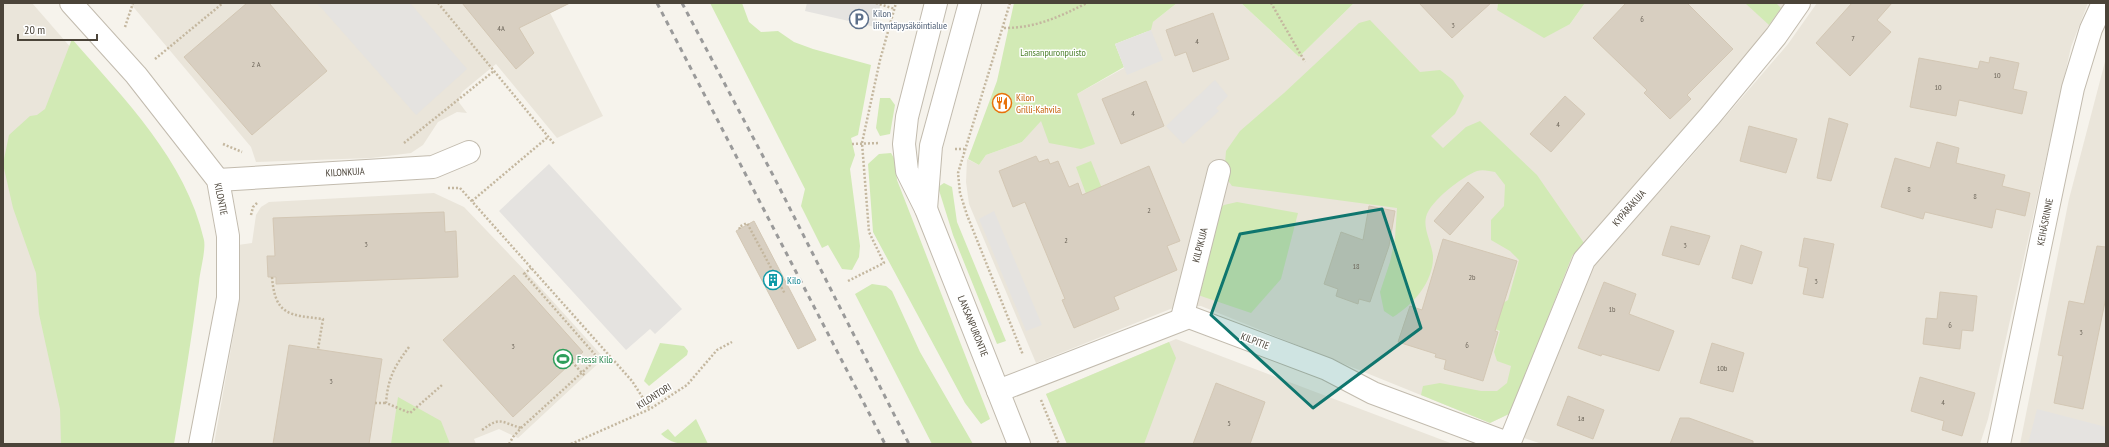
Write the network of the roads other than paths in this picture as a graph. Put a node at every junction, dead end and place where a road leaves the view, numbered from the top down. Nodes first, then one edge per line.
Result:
1 (71, 3) edge
2 (936, 3) edge
3 (970, 3) edge
4 (1799, 3) edge
5 (2103, 3) edge
6 (469, 152) dead end
7 (1219, 171) dead end
8 (218, 180) junction
9 (926, 209) junction
10 (1182, 318) junction
11 (998, 391) junction
12 (200, 444) edge
13 (1019, 444) edge
14 (1509, 444) edge
15 (1999, 444) edge

1 - 8 street, KILONTIE
2 - 9 street, LANSANPURONTIE
3 - 9 street, LANSANPURONTIE
4 - 14 street, KYPÄRÄKUJA
5 - 15 street, KEIHÄSRINNE
6 - 8 street, KILONKUJA
7 - 10 street, KILPIKUJA
8 - 12 street, KILONTIE
9 - 11 street, LANSANPURONTIE
10 - 11 street, KILPITIE
10 - 14 street, KILPITIE
11 - 13 street, LANSANPURONTIE

